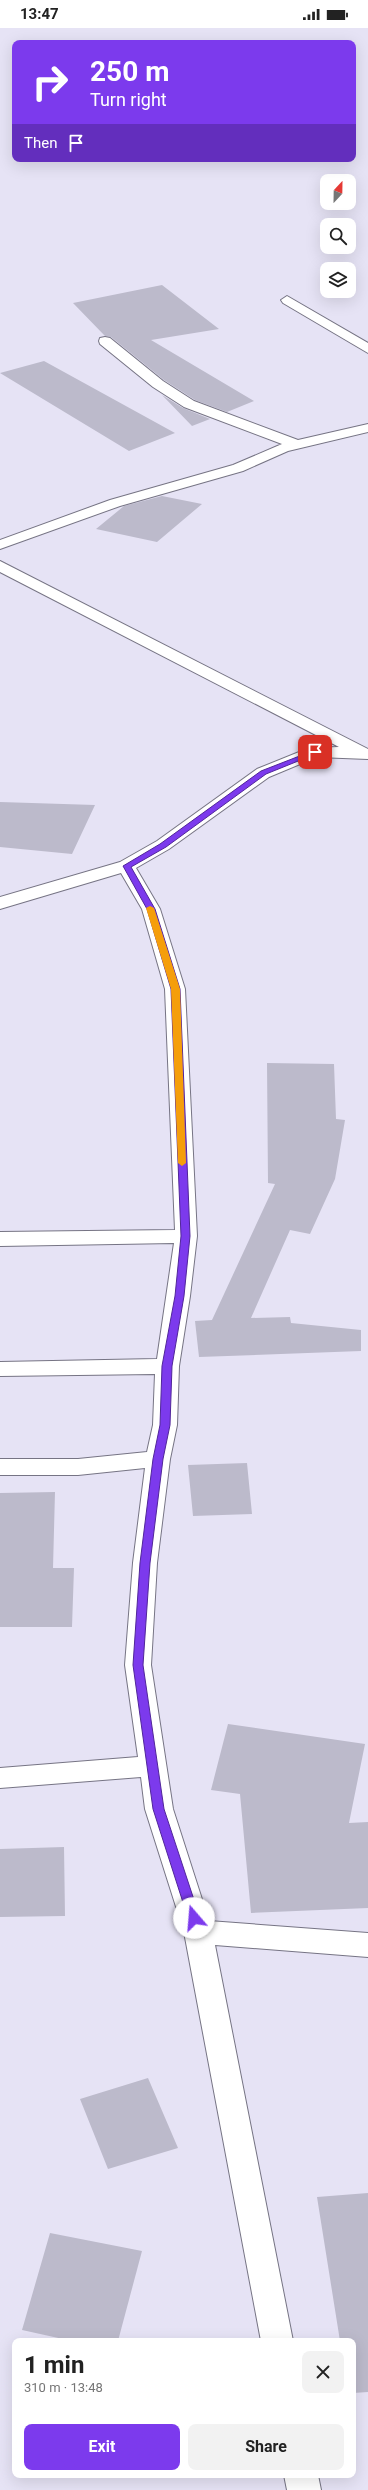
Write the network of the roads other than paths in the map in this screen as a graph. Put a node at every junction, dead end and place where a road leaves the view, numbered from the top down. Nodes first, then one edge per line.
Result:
1 (287, 300) dead end
2 (105, 341) dead end
3 (368, 349) edge
4 (368, 428) edge
5 (296, 445) junction
6 (0, 545) edge
7 (0, 566) edge
8 (365, 753) edge
9 (126, 866) junction
10 (0, 904) edge
11 (186, 1236) junction
12 (0, 1239) edge
13 (167, 1366) junction
14 (0, 1369) edge
15 (158, 1459) junction
16 (0, 1467) edge
17 (153, 1766) junction
18 (0, 1778) edge
19 (198, 1932) junction
20 (368, 1944) edge
21 (276, 2338) edge
22 (302, 2478) edge
23 (304, 2490) edge

1 - 3 street
2 - 5 street
4 - 5 street
5 - 6 street
7 - 8 street
8 - 9 street
9 - 10 street
9 - 11 street
11 - 12 street
11 - 13 street
13 - 14 street
13 - 15 street
15 - 16 street
15 - 17 street
17 - 18 street
17 - 19 street
19 - 20 street
19 - 21 street
22 - 23 street

